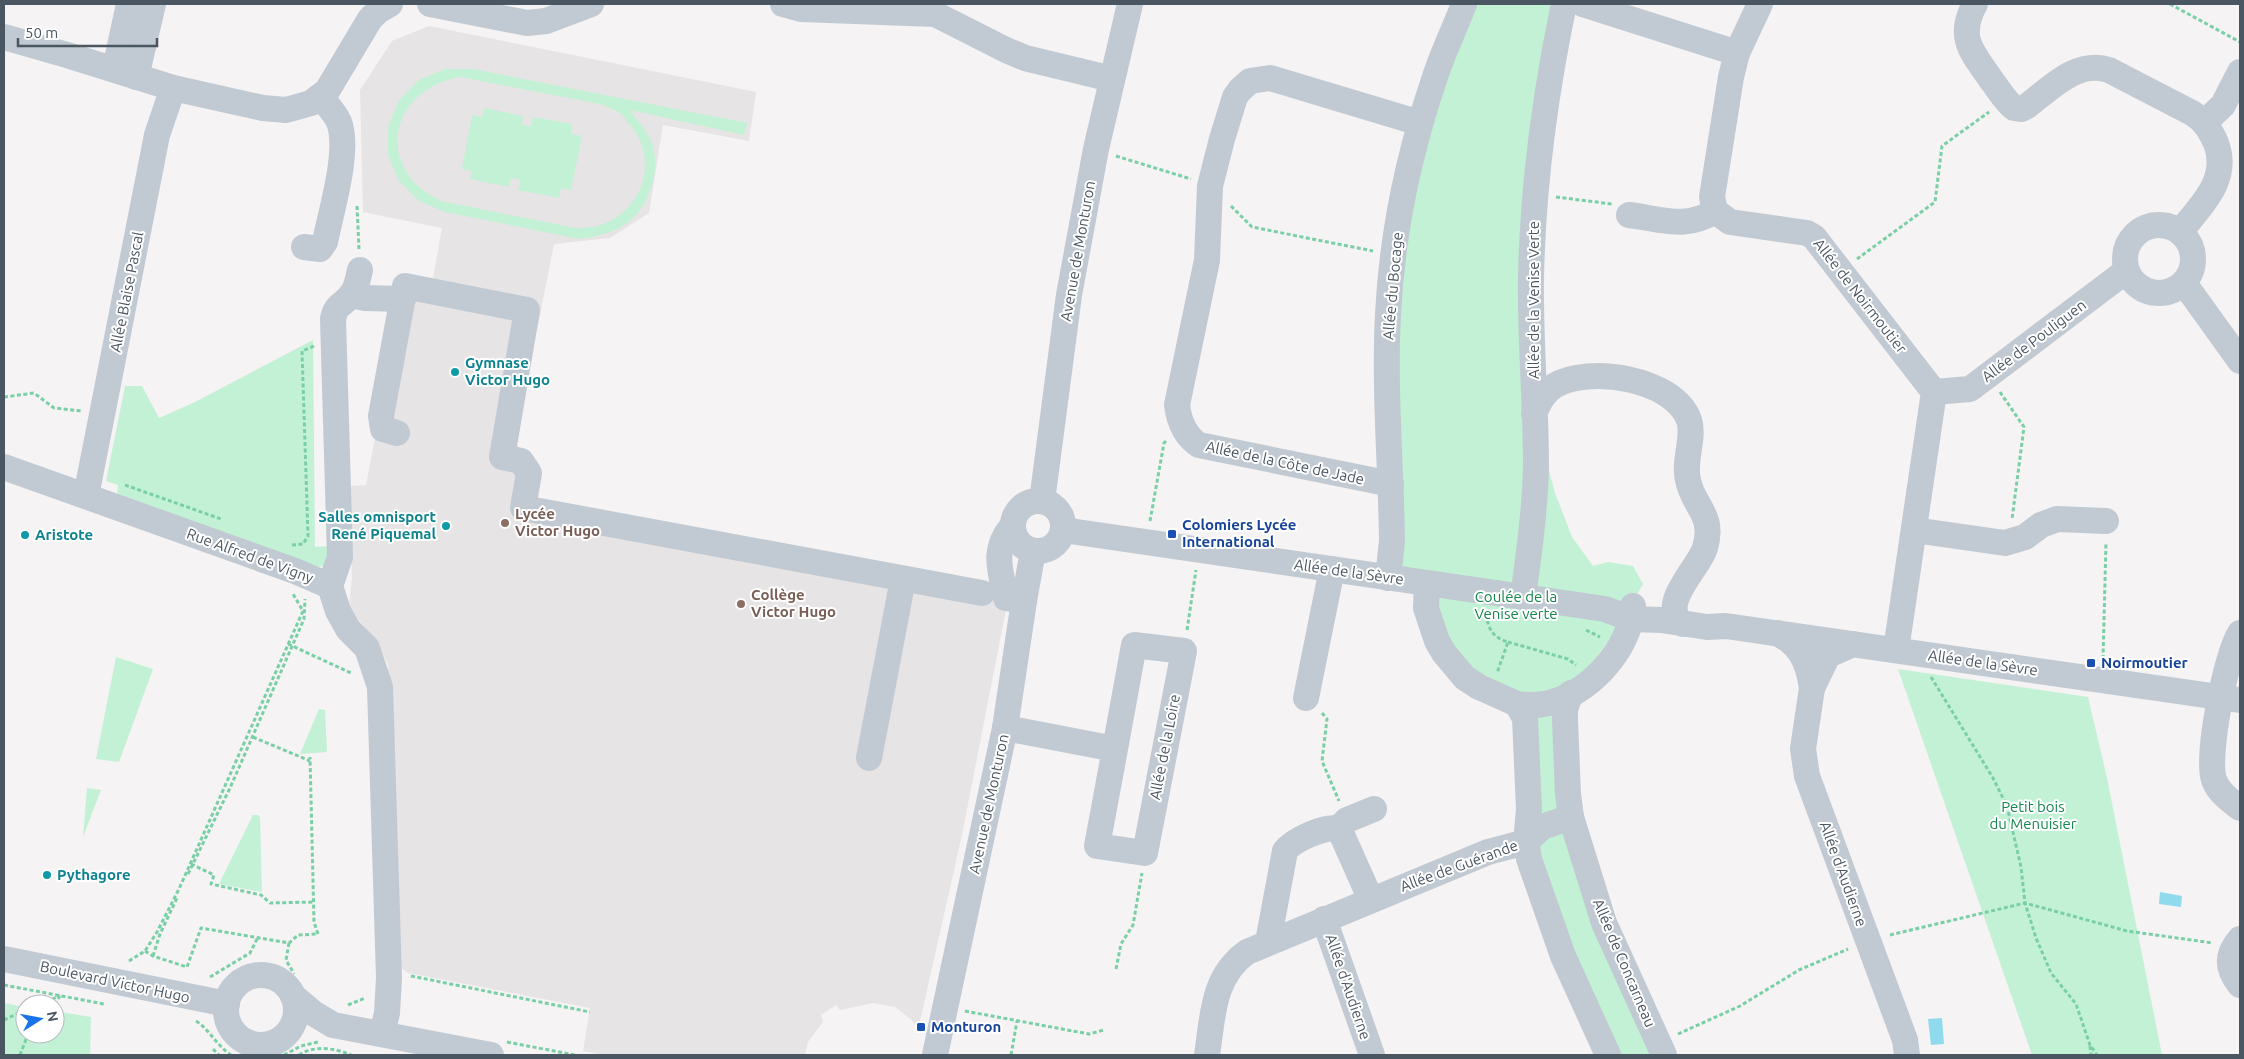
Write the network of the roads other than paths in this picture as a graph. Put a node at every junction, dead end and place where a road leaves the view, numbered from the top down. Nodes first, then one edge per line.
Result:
1 (129, 4) edge
2 (153, 4) edge
3 (390, 4) edge
4 (430, 4) edge
5 (591, 4) edge
6 (783, 4) edge
7 (1130, 4) edge
8 (1464, 4) edge
9 (1564, 4) edge
10 (1583, 4) edge
11 (1760, 4) edge
12 (1974, 4) edge
13 (4, 38) edge
14 (1737, 52) junction
15 (2240, 72) edge
16 (126, 73) junction
17 (1112, 79) junction
18 (173, 88) junction
19 (321, 97) junction
20 (2204, 122) junction
21 (1420, 123) junction
22 (1715, 211) junction
23 (1629, 215) road end
24 (2180, 232) junction
25 (304, 247) dead end
26 (360, 270) dead end
27 (2126, 271) junction
28 (2184, 283) junction
29 (351, 295) junction
30 (402, 299) junction
31 (2240, 361) edge
32 (1934, 392) junction
33 (1534, 414) junction
34 (397, 432) dead end
35 (4, 467) edge
36 (1391, 484) junction
37 (88, 487) junction
38 (1042, 501) junction
39 (2106, 521) road end
40 (1012, 526) junction
41 (1063, 530) junction
42 (1914, 530) junction
43 (1033, 551) junction
44 (1332, 569) junction
45 (1388, 578) junction
46 (903, 579) junction
47 (1426, 583) junction
48 (330, 586) junction
49 (1523, 597) junction
50 (1004, 598) junction
51 (1633, 612) junction
52 (1679, 615) junction
53 (1776, 633) junction
54 (2240, 633) edge
55 (1853, 644) junction
56 (1896, 650) junction
57 (1580, 687) junction
58 (1812, 688) junction
59 (1306, 697) road end
60 (2230, 698) edge
61 (1517, 704) junction
62 (1005, 728) junction
63 (1115, 749) junction
64 (869, 758) dead end
65 (1374, 808) dead end
66 (2240, 808) edge
67 (1571, 817) junction
68 (1343, 824) junction
69 (1526, 842) junction
70 (1371, 900) junction
71 (1324, 919) junction
72 (1268, 942) junction
73 (2237, 943) edge
74 (4, 959) edge
75 (2240, 985) edge
76 (294, 986) junction
77 (385, 1000) junction
78 (227, 1004) junction
79 (338, 1014) junction
80 (293, 1044) edge
81 (1661, 1049) edge
82 (254, 1050) edge
83 (491, 1055) edge
84 (935, 1055) edge
85 (1207, 1055) edge
86 (1372, 1055) edge
87 (1608, 1055) edge
88 (1907, 1055) edge

1 - 16 street
2 - 16 street
3 - 19 street
4 - 5 street
6 - 17 street
7 - 17 street, Avenue de Monturon
8 - 21 street, Allée du Bocage
9 - 33 street, Allée de la Venise Verte
10 - 14 street
11 - 14 street
12 - 20 street
13 - 16 street
14 - 22 street
15 - 20 street
16 - 18 street
17 - 38 street, Avenue de Monturon
18 - 19 street
18 - 37 street, Allée Blaise Pascal
19 - 25 street
20 - 24 street
21 - 36 street, Allée du Bocage
21 - 36 street, Allée de la Côte de Jade
22 - 23 street
22 - 32 street, Allée de Noirmoutier
24 - 27 street
24 - 28 street
26 - 29 street, Rue Alfred de Vigny
27 - 28 street
27 - 32 street, Allée de Pouliguen
28 - 31 street
29 - 30 street
29 - 48 street, Rue Alfred de Vigny
30 - 34 street
30 - 46 street
32 - 42 street
33 - 49 street, Allée de la Venise Verte
33 - 52 street
35 - 37 street, Rue Alfred de Vigny
36 - 45 street, Allée du Bocage
37 - 48 street, Rue Alfred de Vigny
38 - 40 street
38 - 41 street
39 - 42 street
40 - 43 street
40 - 50 street
41 - 43 street
41 - 44 street, Allée de la Sèvre
42 - 56 street
43 - 50 street, Avenue de Monturon
44 - 45 street, Allée de la Sèvre
44 - 59 street
45 - 47 street, Allée de la Sèvre
46 - 50 street
46 - 64 street
47 - 49 street, Allée de la Sèvre
47 - 61 street
48 - 77 street
49 - 51 street, Allée de la Sèvre
50 - 62 street, Avenue de Monturon
51 - 52 street, Allée de la Sèvre
51 - 57 street
52 - 53 street, Allée de la Sèvre
53 - 55 street, Allée de la Sèvre
53 - 58 street, Allée d'Audierne
54 - 60 street
55 - 56 street, Allée de la Sèvre
55 - 58 street, Allée d'Audierne
56 - 60 street, Allée de la Sèvre
57 - 61 street
57 - 67 street, Allée de Concarneau
58 - 88 street, Allée d'Audierne
60 - 66 street
61 - 69 street
62 - 63 street
62 - 84 street, Avenue de Monturon
63 - 63 street, Allée de la Loire
65 - 68 street
67 - 69 street, Allée de Guérande
67 - 81 street, Allée de Concarneau
68 - 70 street
68 - 72 street
69 - 70 street, Allée de Guérande
69 - 87 street
70 - 71 street, Allée de Guérande
71 - 72 street, Allée de Guérande
71 - 86 street, Allée d'Audierne
72 - 85 street, Allée de Guérande
73 - 75 street
74 - 78 street, Boulevard Victor Hugo
76 - 78 street
76 - 79 street
76 - 80 street
77 - 79 street
77 - 83 street
78 - 82 street
79 - 80 street
80 - 82 street

